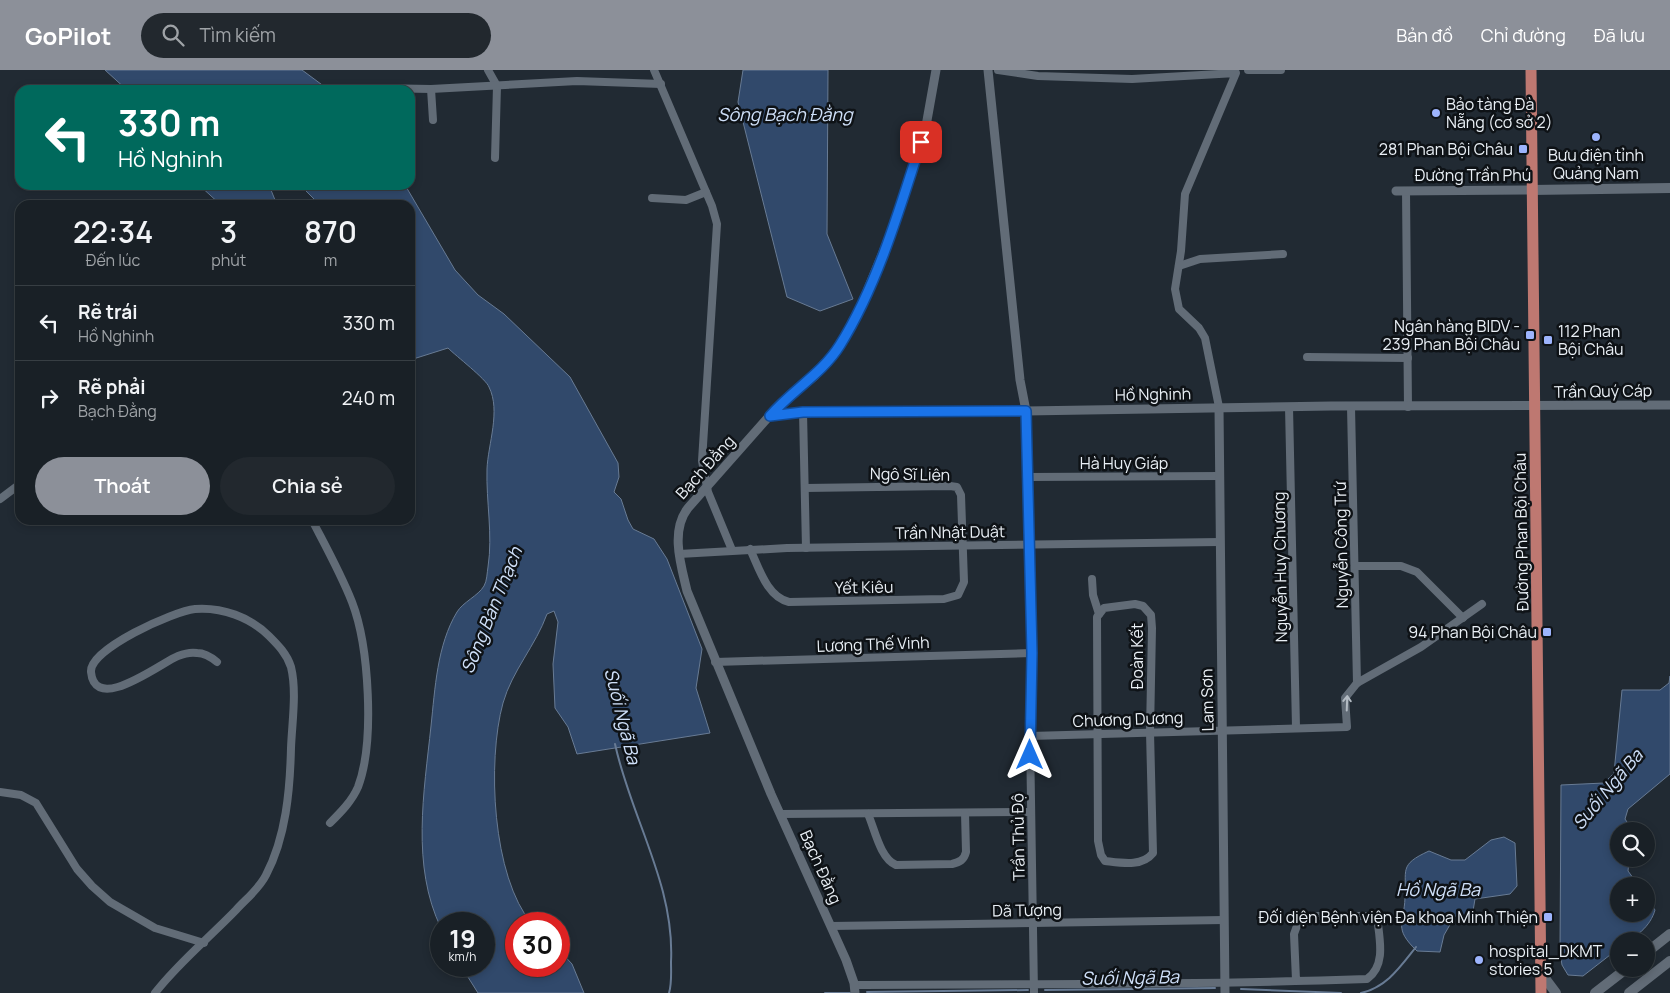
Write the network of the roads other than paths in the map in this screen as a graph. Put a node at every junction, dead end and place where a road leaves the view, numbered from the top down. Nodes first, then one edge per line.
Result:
1 (488, 70) edge
2 (654, 70) edge
3 (936, 70) edge
4 (988, 70) edge
5 (998, 70) edge
6 (1244, 70) edge
7 (1248, 70) edge
8 (1281, 70) edge
9 (1531, 70) edge
10 (1235, 71) edge
11 (661, 84) junction
12 (497, 86) junction
13 (415, 89) edge
14 (431, 89) junction
15 (434, 120) dead end
16 (496, 158) dead end
17 (1670, 188) edge
18 (1531, 190) junction
19 (1396, 191) dead end
20 (1406, 191) junction
21 (706, 192) junction
22 (652, 198) dead end
23 (1283, 254) dead end
24 (1179, 266) junction
25 (1307, 357) dead end
26 (1408, 358) junction
27 (1670, 405) edge
28 (1219, 407) junction
29 (1290, 407) junction
30 (1351, 407) junction
31 (1408, 407) junction
32 (1536, 407) junction
33 (1026, 411) junction
34 (803, 412) junction
35 (770, 416) junction
36 (1220, 476) junction
37 (1028, 477) junction
38 (15, 488) edge
39 (805, 488) junction
40 (707, 489) junction
41 (0, 498) edge
42 (314, 525) edge
43 (1220, 542) junction
44 (1030, 544) junction
45 (962, 546) junction
46 (806, 548) junction
47 (750, 549) junction
48 (732, 550) junction
49 (679, 554) junction
50 (1355, 566) junction
51 (1092, 579) dead end
52 (1482, 604) dead end
53 (1099, 614) junction
54 (1463, 618) junction
55 (1032, 653) junction
56 (217, 662) dead end
57 (715, 662) junction
58 (1357, 683) junction
59 (1296, 727) junction
60 (1222, 729) junction
61 (1150, 732) junction
62 (1098, 734) junction
63 (1030, 736) junction
64 (0, 792) edge
65 (1031, 812) junction
66 (965, 813) junction
67 (781, 814) junction
68 (868, 814) junction
69 (330, 823) dead end
70 (1224, 920) junction
71 (1033, 923) junction
72 (831, 926) junction
73 (1668, 939) edge
74 (204, 943) junction
75 (1655, 947) edge
76 (1670, 961) edge
77 (1541, 972) junction
78 (1616, 977) edge
79 (1296, 980) junction
80 (1225, 982) junction
81 (1033, 984) junction
82 (855, 989) edge
83 (155, 993) edge
84 (1034, 993) edge
85 (1225, 993) edge
86 (1541, 993) edge
87 (1556, 993) edge
88 (1595, 993) edge
89 (1629, 993) edge

1 - 12 street
2 - 11 street
3 - 35 street, Bạch Đằng
4 - 33 street
5 - 10 street
6 - 10 street
7 - 8 street
9 - 18 main road, Đường Phan Bội Châu
10 - 24 street
11 - 12 street
11 - 21 street
12 - 14 street
12 - 16 street
13 - 14 street
14 - 15 street
17 - 18 main road, Đường Trần Phú
18 - 20 street, Đường Trần Phú
18 - 32 main road, Đường Phan Bội Châu
19 - 20 street, Đường Trần Phú
20 - 26 street
21 - 22 street
21 - 40 street
23 - 24 street
24 - 28 street
25 - 26 street
26 - 31 street
27 - 32 street, Trần Quý Cáp
28 - 29 street, Hồ Nghinh
28 - 33 street, Hồ Nghinh
28 - 36 street, Lam Sơn
29 - 30 street, Hồ Nghinh
29 - 59 street, Nguyễn Huy Chương
30 - 31 street, Hồ Nghinh
30 - 50 street, Nguyễn Công Trứ
31 - 32 street, Hồ Nghinh
32 - 77 main road, Đường Phan Bội Châu
33 - 34 street, Hồ Nghinh
33 - 37 street, Trần Thủ Độ
34 - 35 street, Hồ Nghinh
34 - 39 street
35 - 40 street, Bạch Đằng
36 - 37 street, Hà Huy Giáp
36 - 43 street, Lam Sơn
37 - 44 street, Trần Thủ Độ
38 - 41 street
39 - 45 street, Ngô Sĩ Liên
39 - 46 street
40 - 48 street
40 - 49 street, Bạch Đằng
42 - 69 street
43 - 44 street, Trần Nhật Duật
43 - 60 street, Lam Sơn
44 - 45 street, Trần Nhật Duật
44 - 55 street, Trần Thủ Độ
45 - 46 street, Trần Nhật Duật
45 - 47 street, Yết Kiêu
46 - 47 street, Trần Nhật Duật
47 - 48 street, Trần Nhật Duật
48 - 49 street, Trần Nhật Duật
49 - 57 street, Bạch Đằng
50 - 54 street
50 - 58 street, Nguyễn Công Trứ
51 - 53 street
52 - 54 street
53 - 61 street, Đoàn Kết
53 - 62 street, Đoàn Kết
54 - 58 street
55 - 57 street, Lương Thế Vinh
55 - 63 street, Trần Thủ Độ
56 - 74 street
57 - 67 street, Bạch Đằng
59 -> 58 street, Chương Dương
59 - 60 street, Chương Dương
60 - 61 street, Chương Dương
60 - 70 street, Lam Sơn
61 - 62 street, Chương Dương
61 - 62 street, Đoàn Kết
62 - 63 street, Chương Dương
63 - 65 street, Trần Thủ Độ
64 - 74 street
65 - 66 street
65 - 71 street, Trần Thủ Độ
66 - 68 street
66 - 68 street
67 - 68 street
67 - 72 street, Bạch Đằng
70 - 71 street, Dã Tượng
70 - 80 street, Lam Sơn
71 - 72 street, Dã Tượng
71 - 81 street, Trần Thủ Độ
72 - 82 street, Bạch Đằng
73 - 75 main road
74 - 83 street
76 - 89 main road
77 - 86 main road, Đường Phan Bội Châu
77 - 87 main road
78 - 88 main road
79 - 79 street
79 - 80 street
80 - 81 street
80 - 85 street, Lam Sơn
81 - 82 street
81 - 84 street, Trần Thủ Độ

